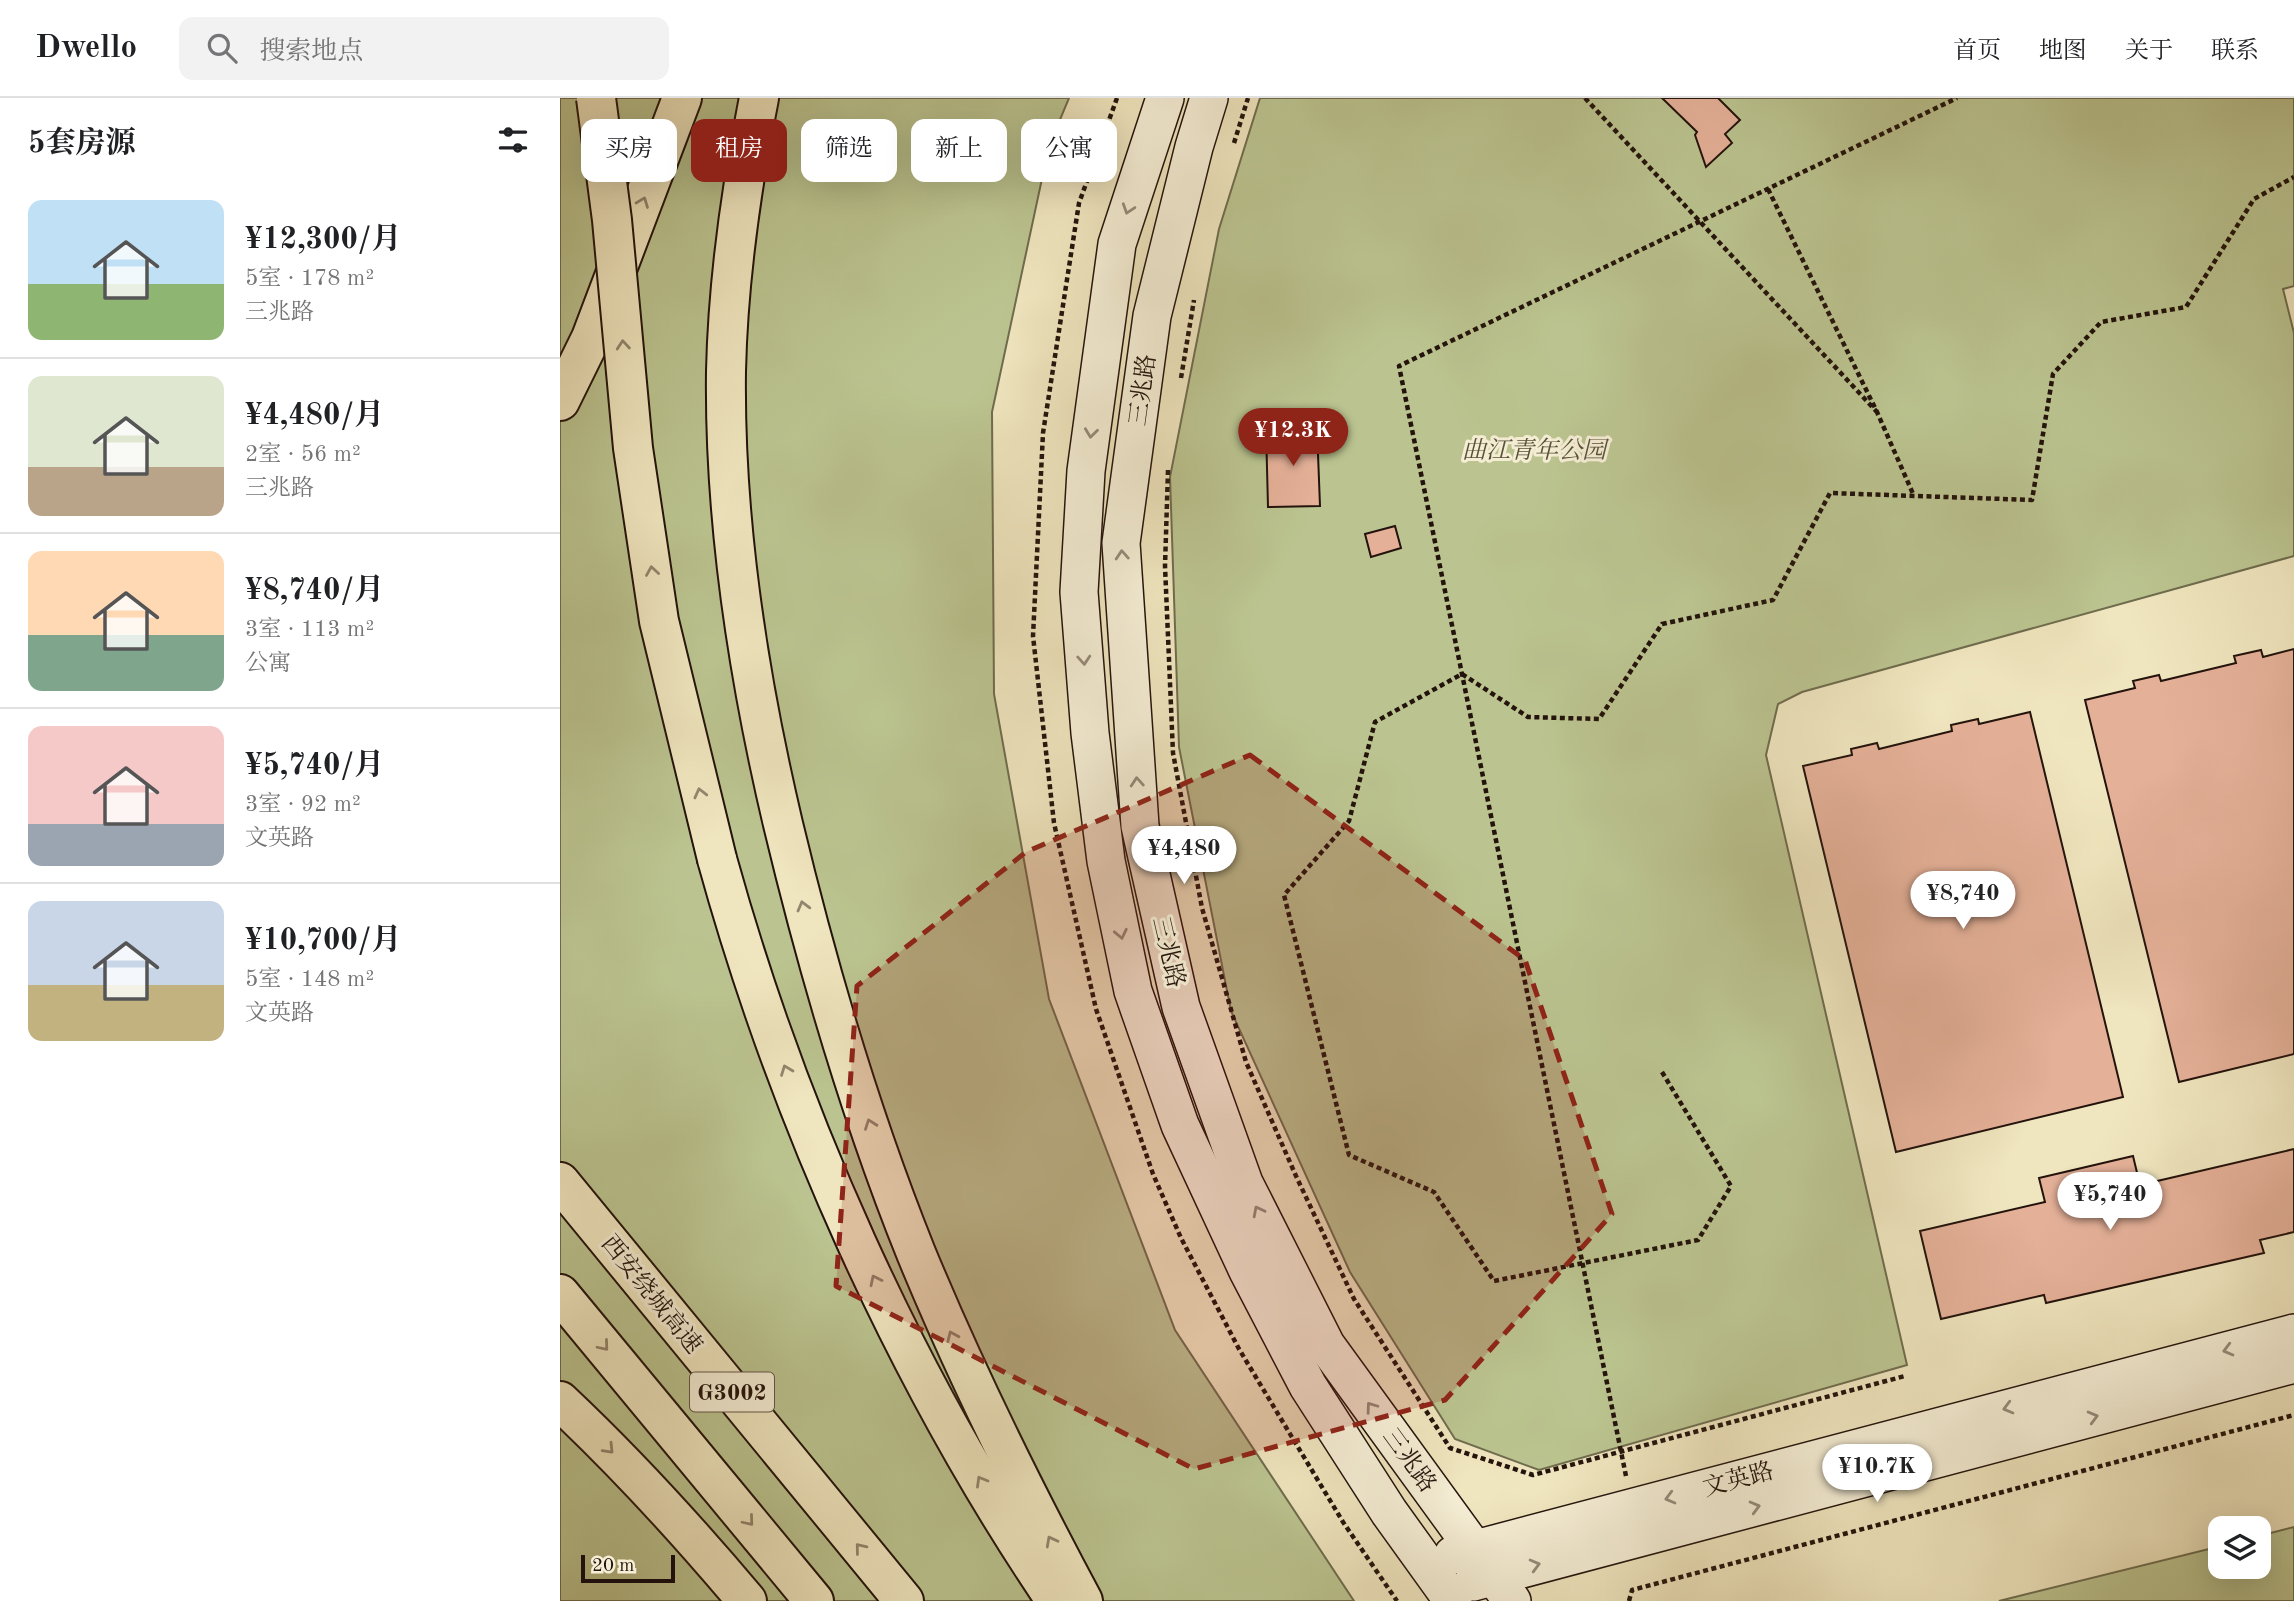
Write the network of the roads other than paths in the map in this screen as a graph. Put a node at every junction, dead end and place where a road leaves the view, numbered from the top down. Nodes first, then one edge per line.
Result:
1 (596, 98) edge
2 (682, 98) edge
3 (759, 98) edge
4 (1165, 98) edge
5 (1209, 98) edge
6 (560, 401) edge
7 (560, 1182) edge
8 (560, 1294) edge
9 (2294, 1333) edge
10 (2294, 1364) edge
11 (560, 1401) edge
12 (1494, 1575) edge
13 (1442, 1585) edge
14 (747, 1601) edge
15 (814, 1601) edge
16 (904, 1601) edge
17 (1056, 1601) edge
18 (1083, 1601) edge

17 -> 1 highway, bridge
6 -> 2 highway
18 -> 3 highway
4 -> 13 street, 三兆路
12 -> 5 street, 三兆路
16 -> 7 highway, 西安绕城高速 / G3002
8 -> 15 highway, G3002
9 -> 12 street, 文英路
12 -> 10 street, 文英路
11 -> 14 highway
12 - 13 street, 文英路

